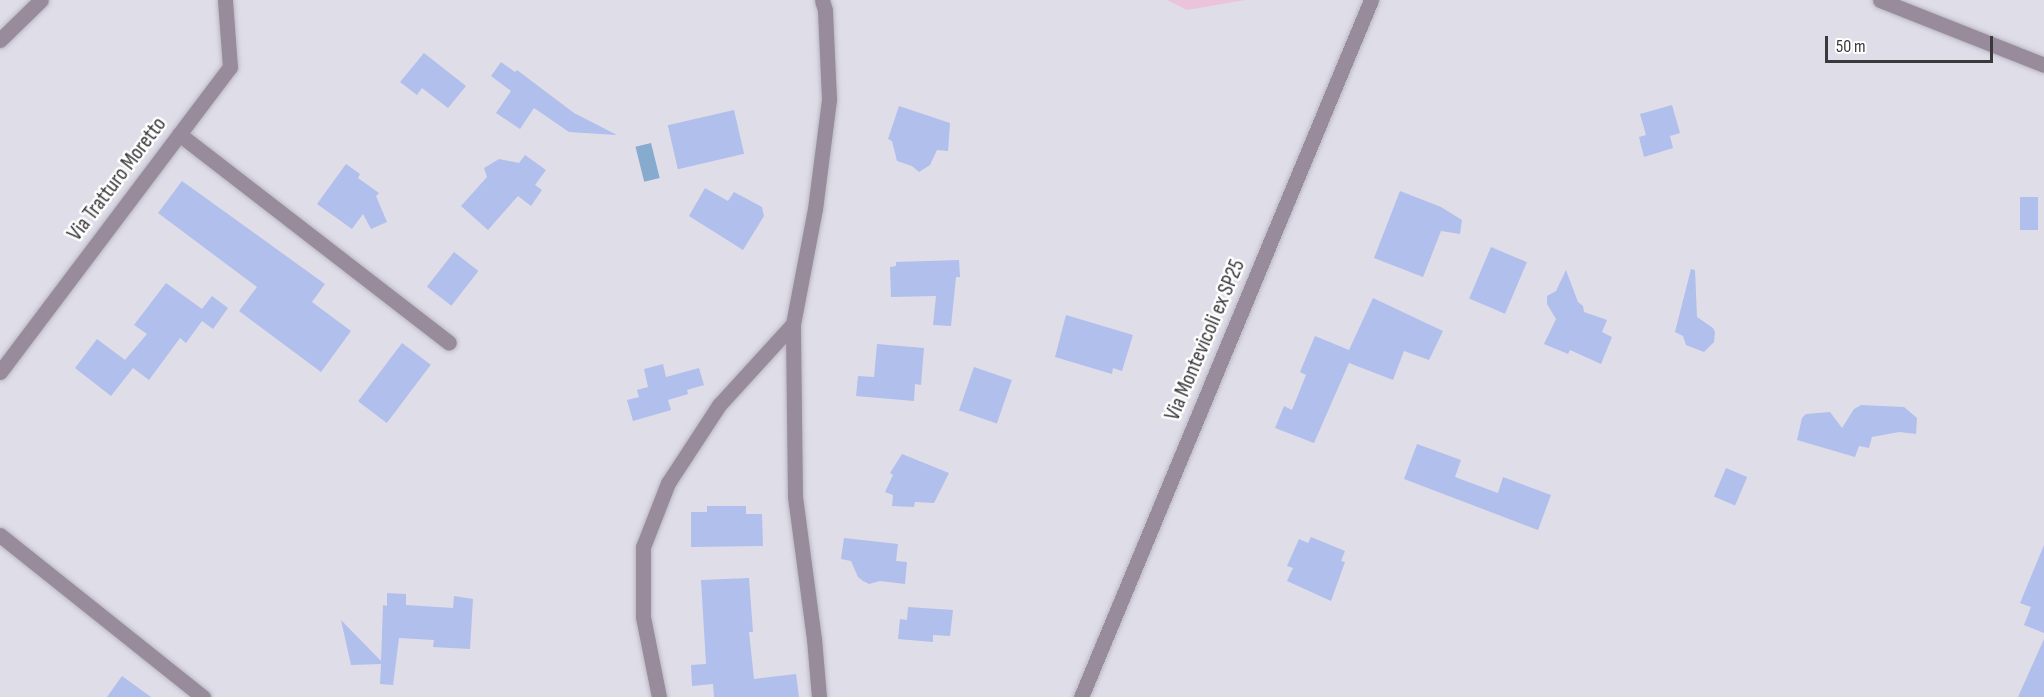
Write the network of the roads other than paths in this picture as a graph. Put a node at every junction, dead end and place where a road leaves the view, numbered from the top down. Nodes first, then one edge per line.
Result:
1 (41, 0) edge
2 (225, 0) edge
3 (822, 0) edge
4 (1371, 0) edge
5 (1880, 0) edge
6 (0, 40) edge
7 (2044, 65) edge
8 (179, 134) junction
9 (793, 324) junction
10 (449, 343) dead end
11 (0, 372) edge
12 (0, 535) edge
13 (203, 697) edge
14 (659, 697) edge
15 (819, 697) edge
16 (1081, 697) edge

1 - 6 street
2 - 8 street, Via Tratturo Moretto
3 - 9 street
4 - 16 street, Via Montevicoli ex SP25
5 - 7 street
8 - 10 street
8 - 11 street, Via Tratturo Moretto
9 - 14 street
9 - 15 street
12 - 13 street

